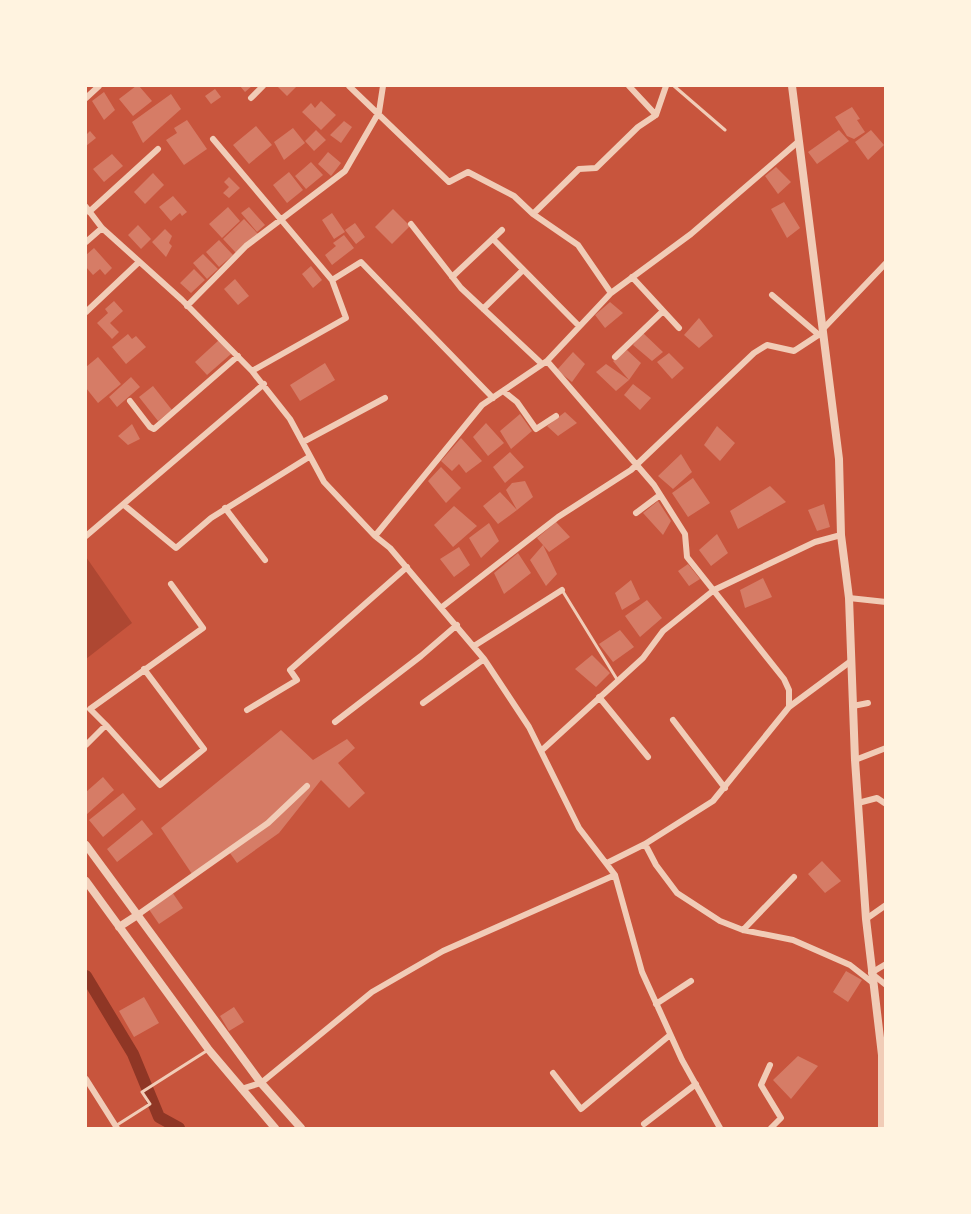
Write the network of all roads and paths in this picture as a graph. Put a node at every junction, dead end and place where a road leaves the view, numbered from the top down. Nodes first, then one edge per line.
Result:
1 (99, 86) edge
2 (263, 86) edge
3 (349, 86) edge
4 (383, 86) edge
5 (629, 86) edge
6 (666, 86) edge
7 (674, 86) edge
8 (792, 86) edge
9 (86, 98) edge
10 (251, 98) dead end
11 (379, 112) junction
12 (656, 115) junction
13 (725, 130) dead end
14 (213, 139) dead end
15 (799, 141) junction
16 (158, 149) dead end
17 (87, 210) edge
18 (533, 214) junction
19 (281, 220) junction
20 (411, 224) dead end
21 (102, 228) junction
22 (502, 230) dead end
23 (493, 238) junction
24 (86, 242) edge
25 (139, 262) junction
26 (885, 263) edge
27 (524, 270) junction
28 (452, 277) junction
29 (632, 277) junction
30 (332, 280) junction
31 (611, 293) junction
32 (772, 295) dead end
33 (187, 306) junction
34 (483, 309) junction
35 (86, 312) edge
36 (662, 312) junction
37 (578, 325) junction
38 (680, 328) dead end
39 (822, 332) junction
40 (238, 356) junction
41 (615, 357) dead end
42 (544, 363) junction
43 (252, 370) junction
44 (264, 384) junction
45 (503, 391) junction
46 (385, 398) dead end
47 (493, 398) junction
48 (130, 401) dead end
49 (556, 416) dead end
50 (303, 442) junction
51 (309, 457) junction
52 (638, 463) junction
53 (660, 495) junction
54 (124, 505) junction
55 (225, 508) junction
56 (636, 513) dead end
57 (841, 535) junction
58 (86, 536) edge
59 (375, 536) junction
60 (265, 560) dead end
61 (407, 567) junction
62 (171, 584) dead end
63 (562, 590) joint
64 (714, 590) junction
65 (849, 598) junction
66 (885, 602) edge
67 (442, 607) junction
68 (457, 625) junction
69 (474, 646) junction
70 (484, 659) junction
71 (851, 661) junction
72 (144, 669) junction
73 (618, 681) junction
74 (599, 697) junction
75 (423, 703) dead end
76 (868, 703) dead end
77 (853, 706) junction
78 (789, 707) junction
79 (247, 710) dead end
80 (673, 720) dead end
81 (334, 722) dead end
82 (106, 725) junction
83 (86, 745) edge
84 (885, 748) edge
85 (541, 751) junction
86 (648, 757) dead end
87 (855, 759) junction
88 (307, 786) dead end
89 (725, 788) junction
90 (858, 803) junction
91 (885, 804) edge
92 (645, 844) junction
93 (86, 845) edge
94 (607, 863) junction
95 (615, 875) junction
96 (794, 877) dead end
97 (86, 881) edge
98 (885, 905) edge
99 (136, 916) junction
100 (866, 919) junction
101 (119, 927) junction
102 (744, 930) junction
103 (885, 964) edge
104 (872, 973) junction
105 (691, 981) dead end
106 (873, 983) junction
107 (885, 985) edge
108 (656, 1004) junction
109 (670, 1035) junction
110 (209, 1050) junction
111 (770, 1065) dead end
112 (553, 1073) dead end
113 (86, 1079) edge
114 (261, 1083) junction
115 (696, 1084) junction
116 (241, 1089) junction
117 (644, 1124) dead end
118 (116, 1127) edge
119 (275, 1128) edge
120 (301, 1128) edge
121 (720, 1128) edge
122 (771, 1128) edge
123 (882, 1128) edge

1 - 9 street
2 - 10 street
3 - 11 street
4 - 11 street
5 - 12 street
6 - 12 street
7 - 13 lane
8 - 15 street
11 - 18 street
11 - 19 street
12 - 18 street
14 - 19 street
15 - 29 street
15 - 39 street
16 - 17 street
17 - 21 street
18 - 31 street
19 - 30 street
19 - 33 street
20 - 28 street
21 - 24 street
21 - 25 street
22 - 23 street
23 - 27 street
23 - 28 street
25 - 33 street
25 - 35 street
26 - 39 street
27 - 34 street
27 - 37 street
28 - 34 street
29 - 31 street
29 - 36 street
30 - 43 street
30 - 47 street
31 - 37 street
32 - 39 street
33 - 40 street
34 - 42 street
36 - 38 street
36 - 41 street
37 - 42 street
39 - 52 street
39 - 57 street
40 - 43 street
40 - 48 street
42 - 45 street
42 - 52 street
43 - 44 street
44 - 50 street
44 - 54 street
45 - 47 street
45 - 49 street
46 - 50 street
47 - 59 street
50 - 51 street
51 - 55 street
51 - 59 street
52 - 53 street
52 - 67 street
53 - 56 street
53 - 64 street
54 - 55 street
54 - 58 street
55 - 60 street
57 - 64 street
57 - 65 street
59 - 61 street
61 - 67 street
61 - 79 street
62 - 72 street
63 - 69 street
63 - 73 lane
64 - 73 street
64 - 78 street
65 - 66 street
65 - 71 street
67 - 68 street
68 - 69 street
68 - 81 street
69 - 70 street
70 - 75 street
70 - 85 street
71 - 77 street
71 - 78 street
72 - 82 street
72 - 82 street
73 - 74 street
74 - 85 street
74 - 86 street
76 - 77 street
77 - 87 street
78 - 89 street
80 - 89 street
82 - 83 street
84 - 87 street
85 - 94 street
87 - 90 street
88 - 99 street
89 - 92 street
90 - 91 street
90 - 100 street
92 - 94 street
92 - 102 street
93 - 99 street
94 - 95 street
95 - 108 street
95 - 114 street
96 - 102 street
97 - 101 street
98 - 100 street
99 - 101 street
99 - 114 street
100 - 104 street
101 - 110 street
102 - 106 street
103 - 104 street
104 - 106 street
104 - 107 street
105 - 108 street
106 - 123 street
108 - 109 street
109 - 112 street
109 - 115 street
110 - 116 street
110 - 118 lane
111 - 122 street
113 - 118 street
114 - 116 street
114 - 120 street
115 - 117 street
115 - 121 street
116 - 119 street

